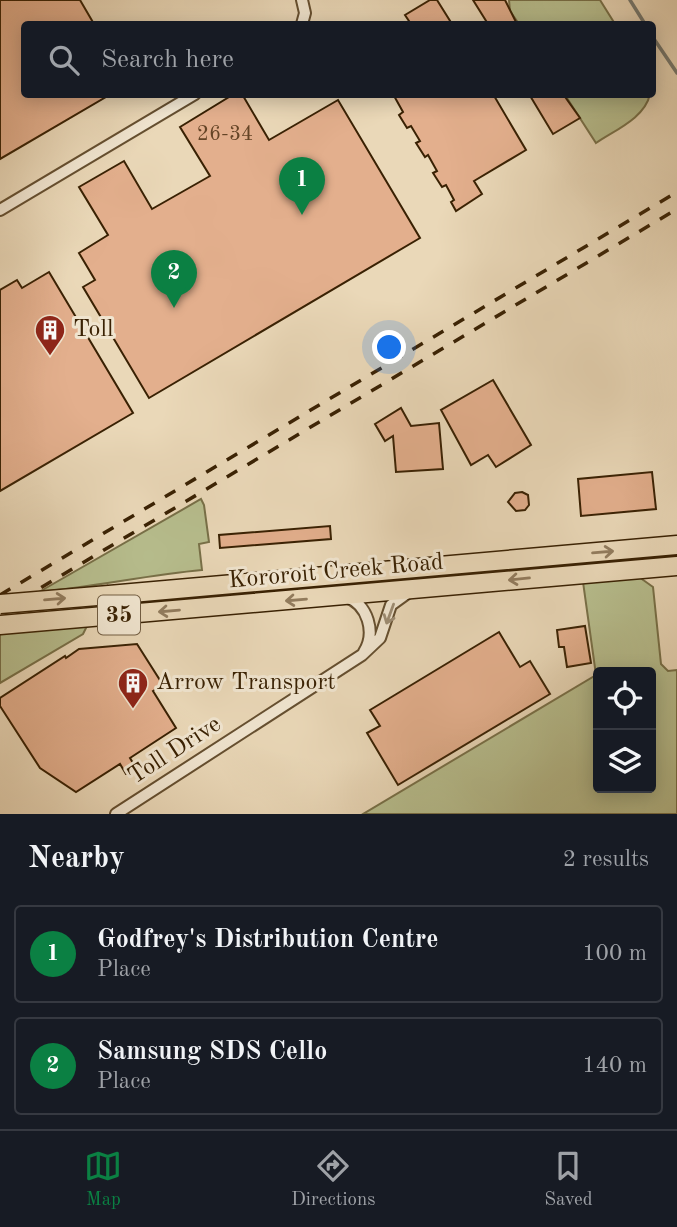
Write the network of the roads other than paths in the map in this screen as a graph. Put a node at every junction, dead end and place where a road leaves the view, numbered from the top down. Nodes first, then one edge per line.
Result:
1 (302, 0) edge
2 (303, 21) edge
3 (188, 98) edge
4 (0, 210) edge
5 (677, 545) edge
6 (677, 566) edge
7 (427, 588) junction
8 (337, 596) junction
9 (0, 604) edge
10 (0, 625) edge
11 (362, 655) junction
12 (116, 814) edge

1 - 2 street
3 - 4 street
9 -> 5 main road, Kororoit Creek Road / 35, bridge
6 -> 7 main road, Kororoit Creek Road / 35
7 - 8 main road, Kororoit Creek Road / 35
7 -> 11 street, Toll Drive
8 -> 10 main road, Kororoit Creek Road / 35
8 - 11 street
11 - 12 street, Toll Drive

